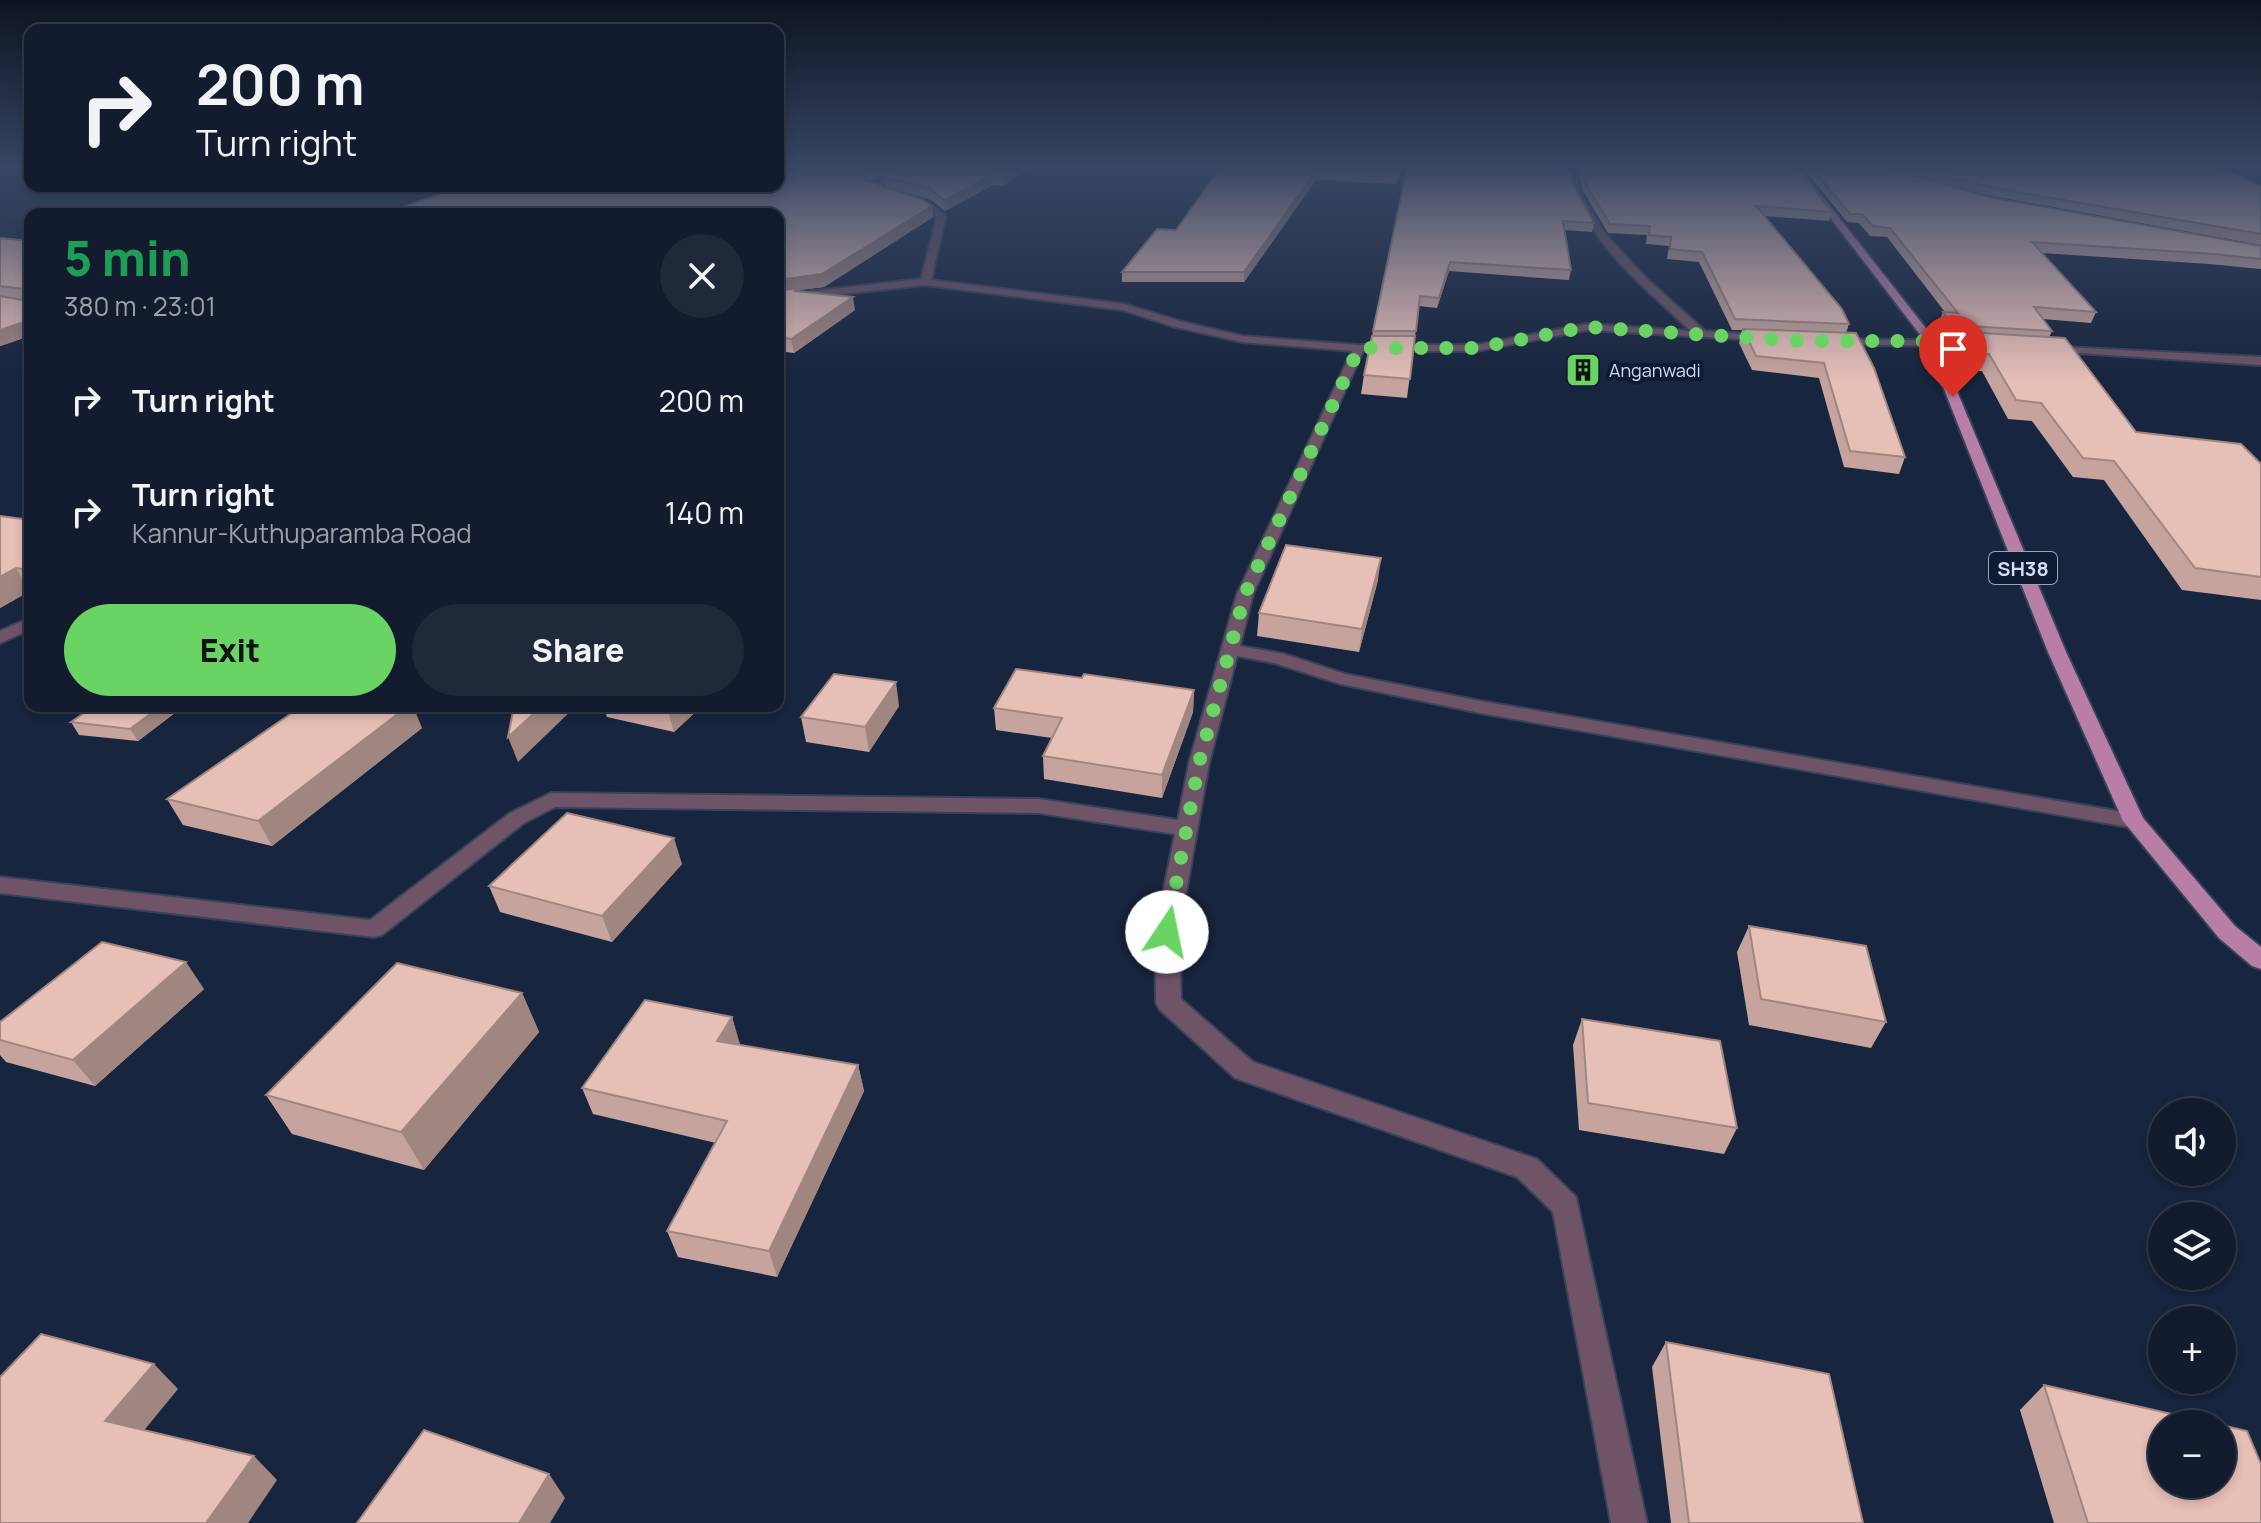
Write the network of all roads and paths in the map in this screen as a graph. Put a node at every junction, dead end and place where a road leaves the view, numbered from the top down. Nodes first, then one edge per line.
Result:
1 (936, 239) edge
2 (1604, 239) edge
3 (1851, 239) edge
4 (925, 282) junction
5 (784, 297) edge
6 (1701, 334) junction
7 (1785, 340) edge
8 (1828, 341) edge
9 (1930, 341) junction
10 (2009, 346) edge
11 (2040, 347) edge
12 (1359, 348) junction
13 (2261, 361) edge
14 (24, 626) edge
15 (0, 638) edge
16 (1230, 649) junction
17 (2134, 821) junction
18 (1187, 829) junction
19 (0, 885) edge
20 (2261, 960) edge
21 (1629, 1523) edge

1 - 4 street
2 - 6 street
3 - 9 main road, SH38
4 - 5 street
4 - 12 street
6 - 7 street
6 - 12 street
8 - 9 street
9 - 10 street
9 - 17 main road, SH38
11 - 13 street
12 - 16 street
14 - 15 street
16 - 17 street
16 - 18 street
17 - 20 main road, SH38
18 - 19 street
18 - 21 street

